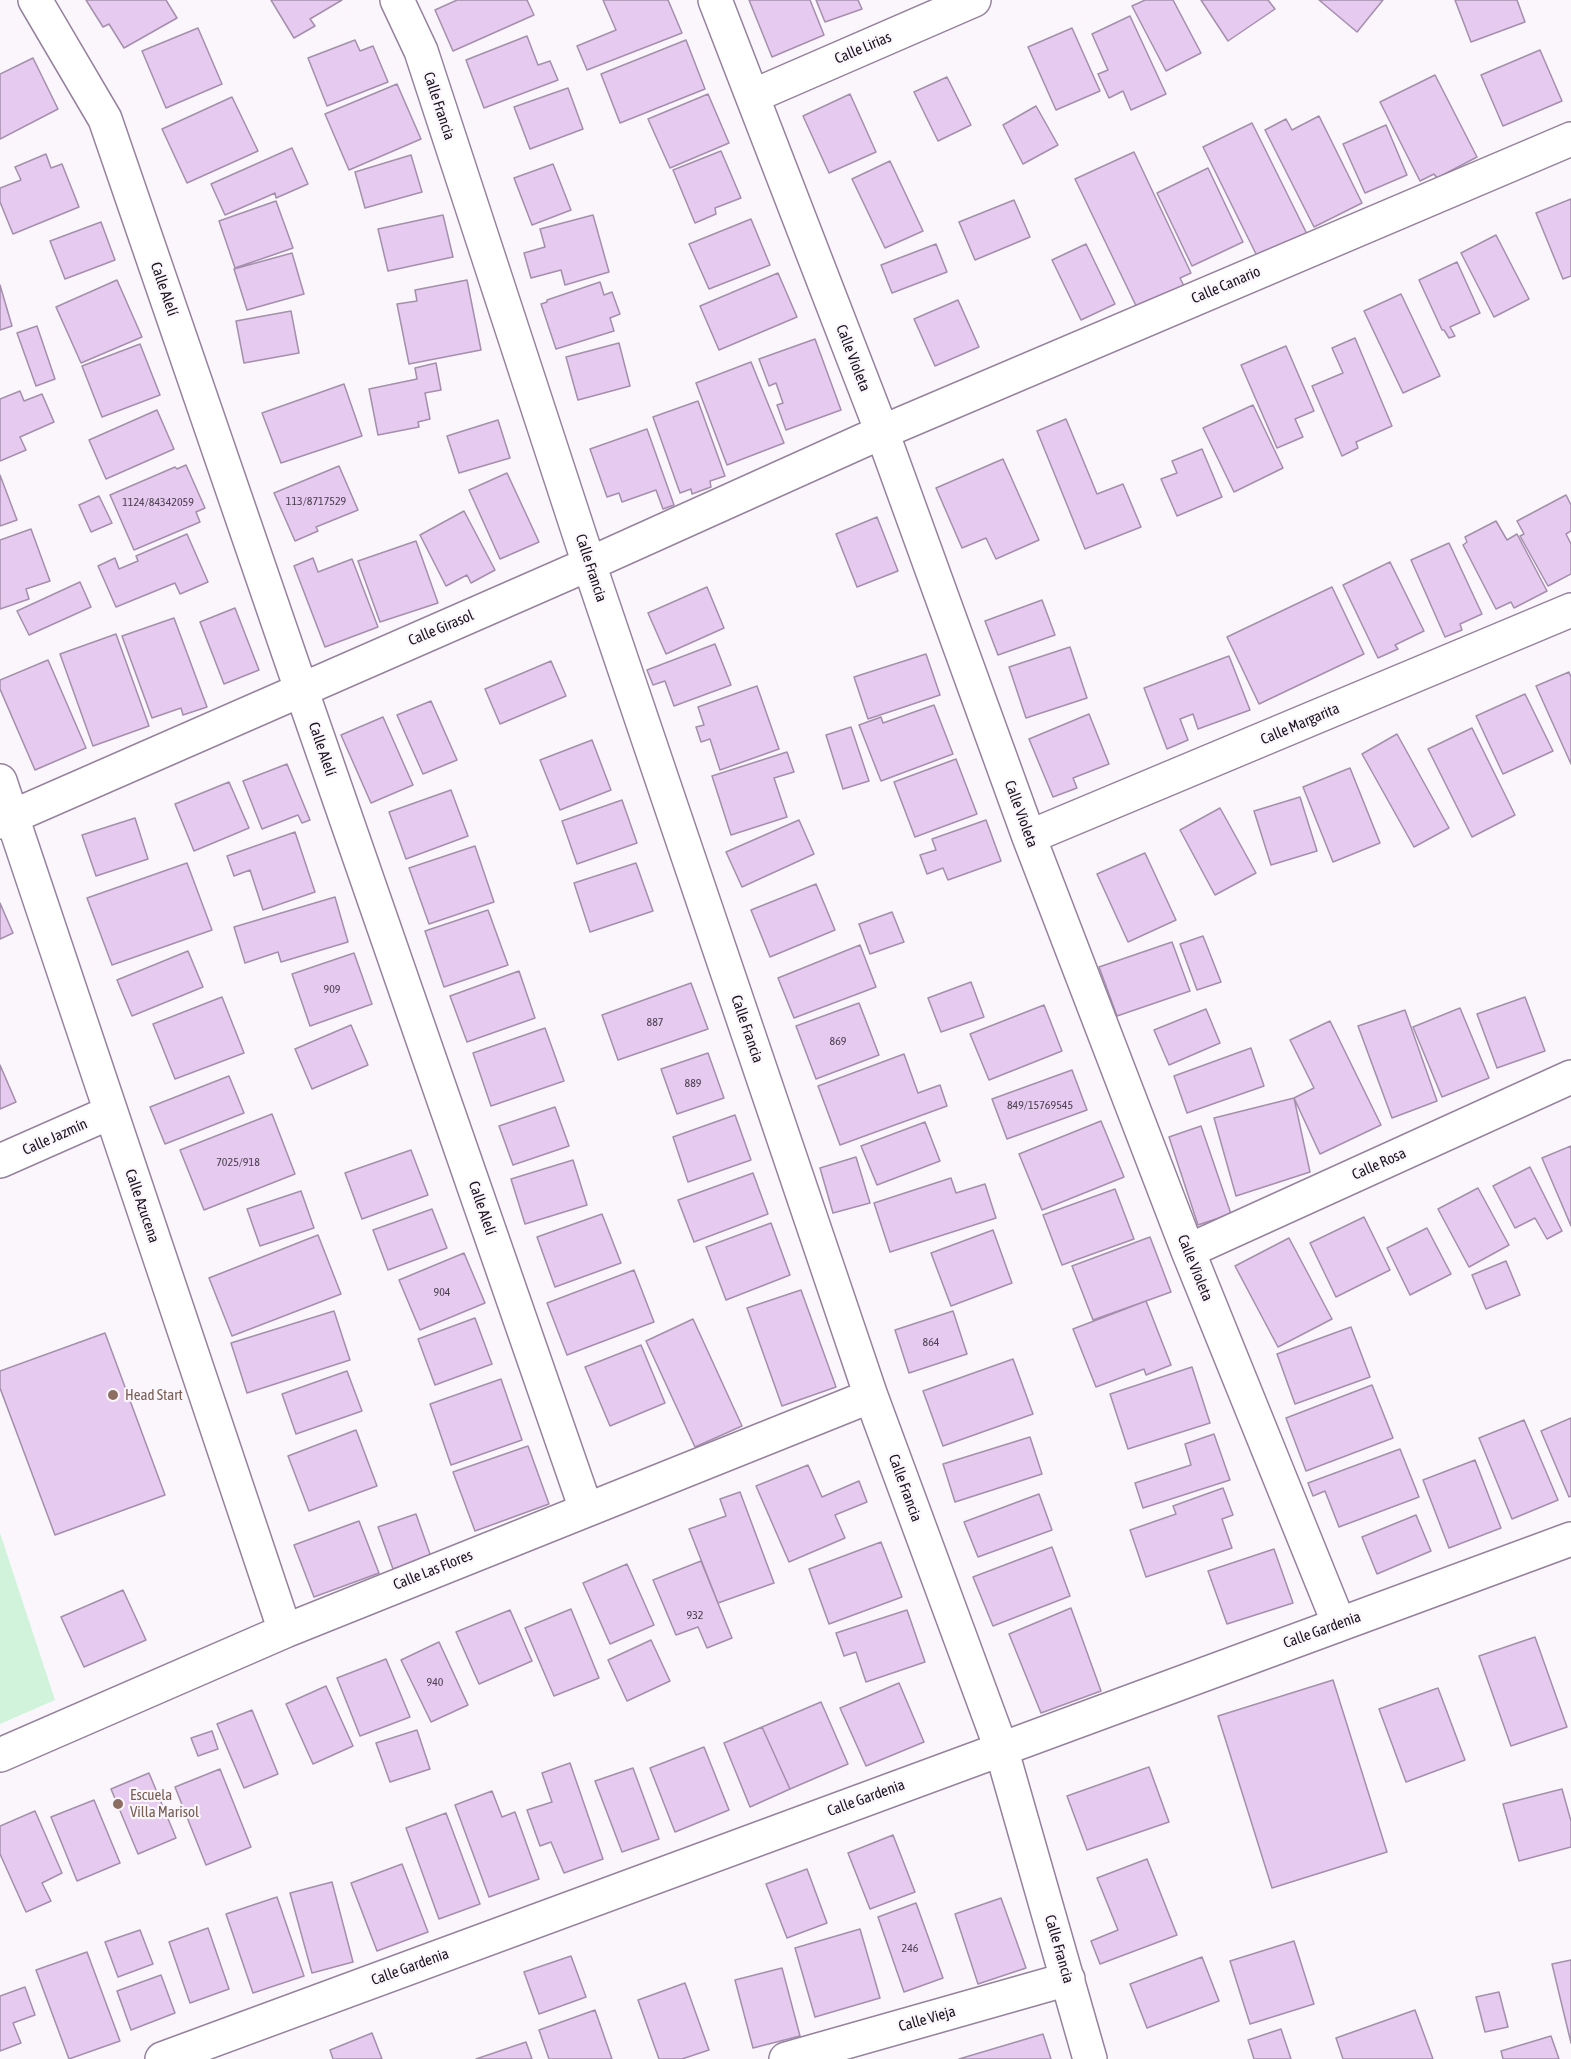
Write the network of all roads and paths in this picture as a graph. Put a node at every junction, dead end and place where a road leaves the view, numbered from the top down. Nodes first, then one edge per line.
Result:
1 (35, 0) edge
2 (397, 0) edge
3 (715, 0) edge
4 (974, 0) edge
5 (753, 96) junction
6 (1571, 139) edge
7 (882, 432) junction
8 (589, 564) junction
9 (1571, 610) edge
10 (301, 689) junction
11 (0, 782) edge
12 (6, 820) edge
13 (1029, 837) junction
14 (1571, 1077) edge
15 (111, 1112) junction
16 (0, 1161) edge
17 (1188, 1251) junction
18 (871, 1396) junction
19 (586, 1509) junction
20 (1571, 1539) edge
21 (1339, 1624) junction
22 (285, 1631) junction
23 (1001, 1748) junction
24 (0, 1755) edge
25 (1068, 1979) junction
26 (162, 2059) edge
27 (786, 2059) edge
28 (1090, 2059) edge

1 - 10 street, Calle Alelí
2 - 8 street, Calle Francia
3 - 5 street, Calle Violeta
4 - 5 street, Calle Lirias
5 - 7 street, Calle Violeta
6 - 7 street, Calle Canario
7 - 8 street, Calle Girasol
7 - 13 street, Calle Violeta
8 - 10 street, Calle Girasol
8 - 18 street, Calle Francia
9 - 13 street, Calle Margarita
10 - 12 street, Calle Girasol
10 - 19 street, Calle Alelí
11 - 12 street, Calle Azucena
12 - 15 street, Calle Azucena
13 - 17 street, Calle Violeta
14 - 17 street, Calle Rosa
15 - 16 street, Calle Jazmín
15 - 22 street, Calle Azucena
17 - 21 street, Calle Violeta
18 - 19 street, Calle Las Flores
18 - 23 street, Calle Francia
19 - 22 street, Calle Las Flores
20 - 21 street, Calle Gardenia
21 - 23 street, Calle Gardenia
22 - 24 street, Calle Las Flores
23 - 25 street, Calle Francia
23 - 26 street, Calle Gardenia
25 - 27 street, Calle Vieja
25 - 28 street, Calle Francia

